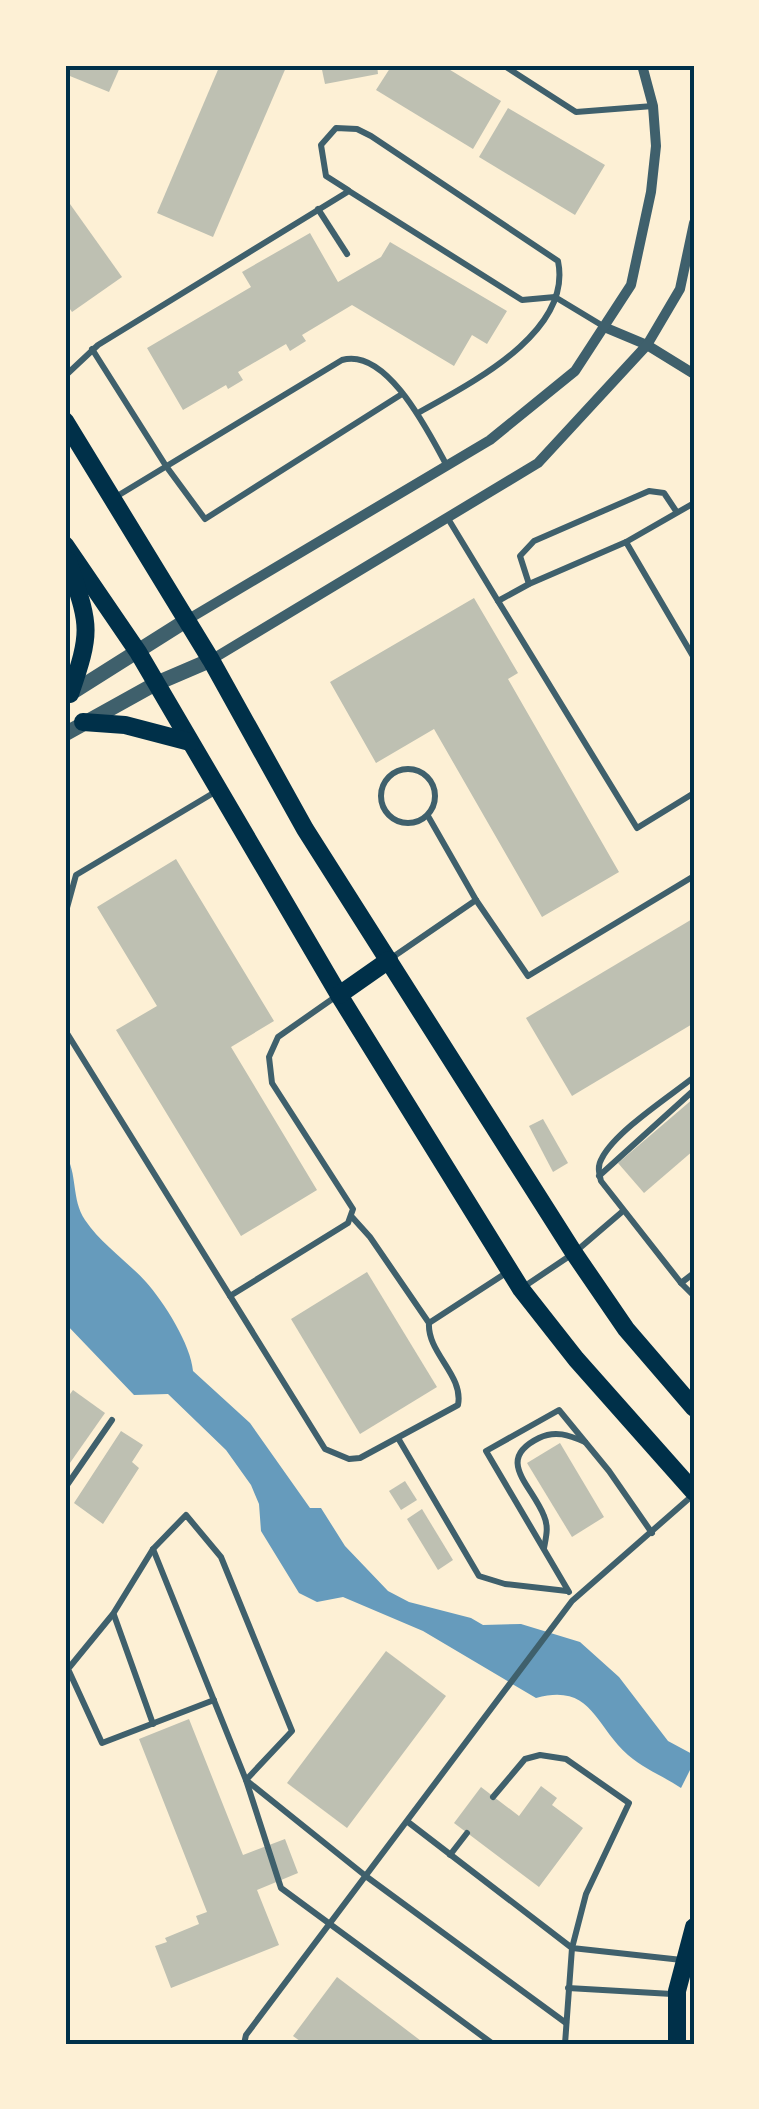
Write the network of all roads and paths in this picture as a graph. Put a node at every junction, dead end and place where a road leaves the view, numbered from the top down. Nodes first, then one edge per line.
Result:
1 (503, 65) edge
2 (642, 65) edge
3 (653, 106) junction
4 (349, 190) junction
5 (318, 209) junction
6 (694, 223) edge
7 (347, 254) dead end
8 (554, 297) junction
9 (604, 327) junction
10 (647, 345) junction
11 (92, 349) junction
12 (694, 374) edge
13 (65, 376) edge
14 (402, 394) junction
15 (418, 414) junction
16 (65, 421) edge
17 (166, 466) junction
18 (447, 466) junction
19 (112, 499) junction
20 (694, 503) edge
21 (676, 511) junction
22 (447, 517) junction
23 (626, 542) junction
24 (65, 548) edge
25 (529, 584) junction
26 (498, 601) junction
27 (187, 620) junction
28 (138, 652) junction
29 (694, 658) edge
30 (210, 660) junction
31 (156, 684) junction
32 (68, 695) edge
33 (83, 722) junction
34 (65, 734) edge
35 (190, 742) junction
36 (218, 790) junction
37 (694, 794) edge
38 (428, 816) junction
39 (694, 876) edge
40 (476, 900) junction
41 (65, 915) edge
42 (389, 960) junction
43 (339, 995) junction
44 (65, 1030) edge
45 (694, 1078) edge
46 (694, 1090) edge
47 (599, 1176) junction
48 (624, 1210) junction
49 (352, 1217) junction
50 (574, 1253) junction
51 (510, 1271) junction
52 (694, 1273) edge
53 (682, 1283) junction
54 (522, 1289) junction
55 (230, 1296) junction
56 (694, 1296) edge
57 (429, 1323) junction
58 (694, 1408) edge
59 (112, 1420) dead end
60 (398, 1438) junction
61 (586, 1442) junction
62 (65, 1488) edge
63 (694, 1493) edge
64 (652, 1533) junction
65 (153, 1549) junction
66 (544, 1550) junction
67 (571, 1596) junction
68 (113, 1614) junction
69 (214, 1700) junction
70 (154, 1724) junction
71 (246, 1780) junction
72 (493, 1796) dead end
73 (408, 1822) junction
74 (467, 1833) dead end
75 (450, 1854) junction
76 (367, 1876) junction
77 (330, 1924) junction
78 (694, 1928) edge
79 (572, 1948) junction
80 (684, 1960) junction
81 (568, 1988) junction
82 (678, 1994) junction
83 (566, 2023) junction
84 (244, 2044) edge
85 (494, 2044) edge
86 (564, 2044) edge
87 (677, 2044) edge

1 - 3 lane
2 - 3 street
3 - 9 street
4 - 5 lane
4 - 8 lane
4 - 8 lane
5 - 7 lane
5 - 11 lane
6 - 10 street
8 - 9 lane
8 - 15 lane
9 - 10 street
9 - 18 street
10 - 12 street
10 - 22 street
11 - 13 lane
11 - 17 lane
14 - 15 lane
14 - 17 lane
14 - 17 lane
15 - 18 lane
16 - 19 main road
17 - 19 lane
18 - 27 street
19 - 27 main road
20 - 21 lane
21 - 23 lane
21 - 25 lane
22 - 26 lane
22 - 30 street
23 - 25 lane
23 - 29 lane
24 - 28 main road
24 - 32 main road
25 - 26 lane
26 - 37 lane
27 - 28 street
27 - 30 main road
28 - 31 main road
28 - 32 street
30 - 31 street
30 - 42 main road
31 - 33 street
31 - 35 main road
33 - 34 street
33 - 35 main road
35 - 36 main road
36 - 41 lane
36 - 43 main road
38 - 38 lane
38 - 40 lane
39 - 40 lane
40 - 42 lane
42 - 43 main road
42 - 50 main road
43 - 49 lane
43 - 51 main road
44 - 55 lane
45 - 47 lane
46 - 47 lane
47 - 48 lane
48 - 50 lane
48 - 53 lane
49 - 55 lane
49 - 57 lane
50 - 54 lane
50 - 58 main road
51 - 54 main road
51 - 57 lane
52 - 53 lane
53 - 56 lane
54 - 63 main road
55 - 60 lane
57 - 60 lane
59 - 62 lane
60 - 67 lane
61 - 64 lane
61 - 66 lane
61 - 66 lane
63 - 64 lane
64 - 67 lane
65 - 68 lane
65 - 69 lane
65 - 71 lane
66 - 67 lane
67 - 73 lane
68 - 70 lane
68 - 70 lane
69 - 70 lane
69 - 71 lane
71 - 76 lane
71 - 77 lane
72 - 79 lane
73 - 75 lane
73 - 76 lane
74 - 75 lane
75 - 79 lane
76 - 77 lane
76 - 83 lane
77 - 84 lane
77 - 85 lane
78 - 80 main road
79 - 80 lane
79 - 81 lane
80 - 82 main road
81 - 82 lane
81 - 83 lane
82 - 87 main road
83 - 86 lane

